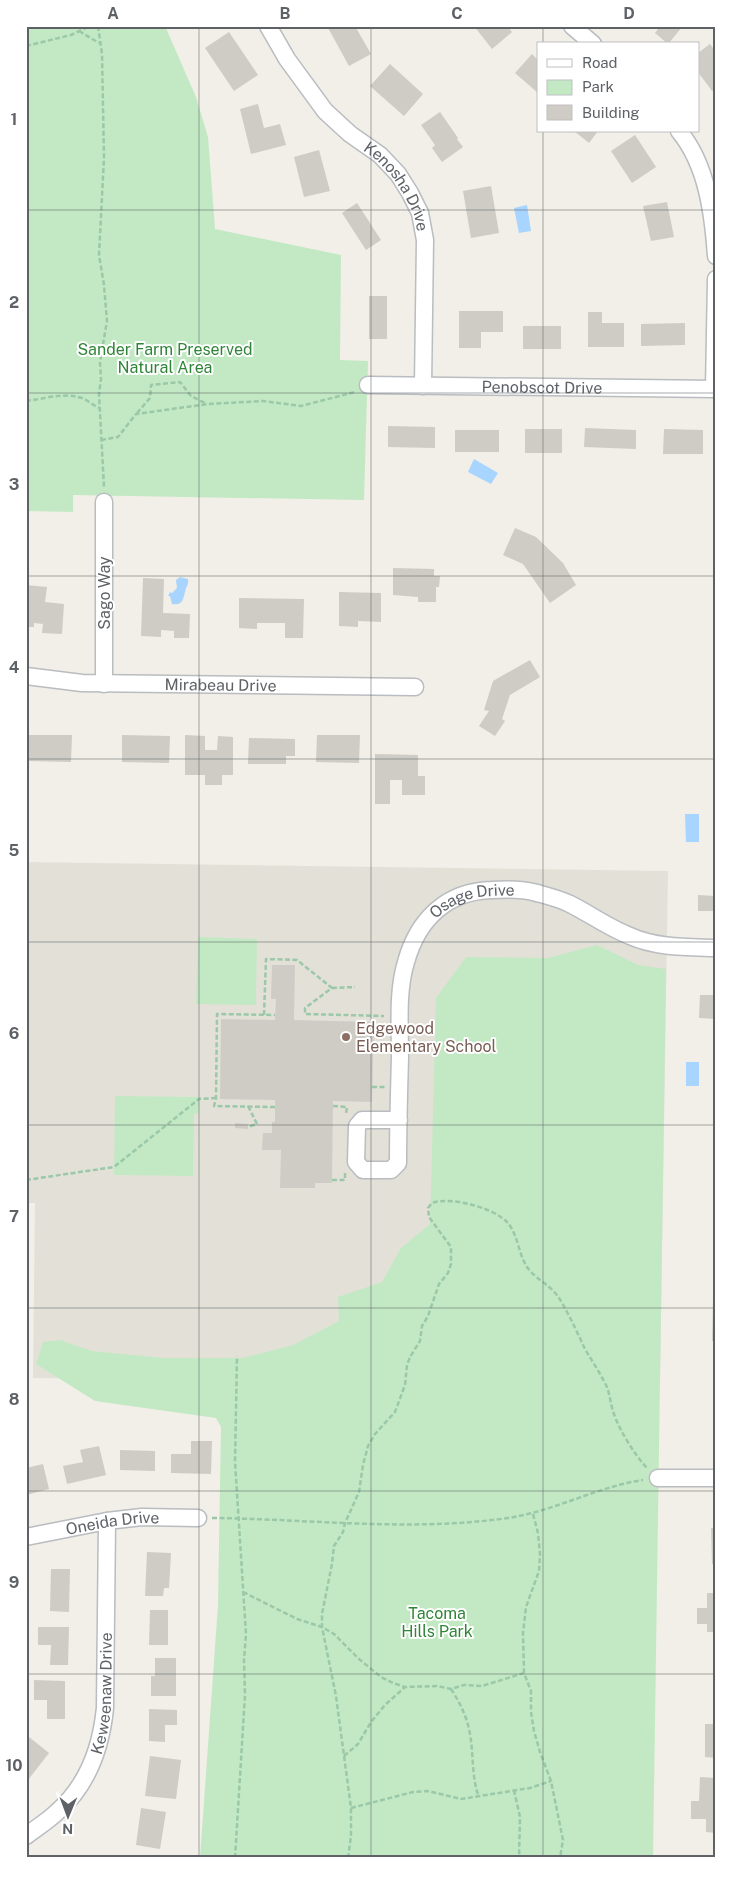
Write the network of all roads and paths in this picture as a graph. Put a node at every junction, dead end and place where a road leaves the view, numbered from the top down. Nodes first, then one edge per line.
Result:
1 (90, 26) edge
2 (98, 26) edge
3 (268, 26) edge
4 (572, 26) edge
5 (79, 31) junction
6 (591, 42) edge
7 (99, 43) junction
8 (26, 46) edge
9 (680, 132) edge
10 (716, 256) edge
11 (716, 279) edge
12 (368, 385) joint
13 (423, 386) junction
14 (715, 389) edge
15 (26, 401) edge
16 (208, 404) junction
17 (99, 408) junction
18 (136, 414) junction
19 (101, 440) junction
20 (104, 502) joint
21 (26, 676) edge
22 (104, 684) junction
23 (415, 687) dead end
24 (716, 948) edge
25 (355, 987) dead end
26 (332, 988) junction
27 (264, 1015) junction
28 (275, 1015) dead end
29 (388, 1016) dead end
30 (387, 1078) dead end
31 (372, 1087) dead end
32 (216, 1098) junction
33 (248, 1106) junction
34 (275, 1107) dead end
35 (398, 1120) dead end
36 (248, 1127) dead end
37 (26, 1180) edge
38 (237, 1356) dead end
39 (658, 1478) junction
40 (716, 1478) edge
41 (533, 1514) junction
42 (198, 1518) joint
43 (240, 1518) junction
44 (107, 1521) junction
45 (345, 1523) junction
46 (26, 1537) edge
47 (243, 1592) junction
48 (322, 1627) junction
49 (524, 1673) junction
50 (405, 1687) junction
51 (451, 1689) junction
52 (344, 1756) junction
53 (551, 1781) junction
54 (514, 1790) junction
55 (478, 1795) junction
56 (351, 1808) junction
57 (26, 1836) edge
58 (235, 1858) edge
59 (348, 1858) edge
60 (519, 1858) edge
61 (560, 1858) edge

1 - 5 path
2 - 7 path
3 - 13 street, Kenosha Drive
4 - 6 street
5 - 7 path
5 - 8 path
7 - 17 path
9 - 10 street
11 - 14 street
12 - 13 street, Penobscot Drive
12 - 16 path
13 - 14 street, Penobscot Drive
15 - 17 path
16 - 18 path
16 - 18 path
17 - 19 path
18 - 19 path
19 - 20 path
20 - 22 street, Sago Way
21 - 22 street, Mirabeau Drive
22 - 23 street, Mirabeau Drive
24 - 35 street, Osage Drive
25 - 26 path
26 - 27 path
26 - 29 path
27 - 28 path
27 - 32 path
30 - 31 path
32 - 33 path
32 - 37 path
33 - 34 path
33 - 36 path
38 - 43 path
39 - 40 street
39 - 41 path
39 - 45 path
41 - 45 path
41 - 49 path
42 - 43 path
42 - 44 street, Oneida Drive
43 - 45 path
43 - 47 path
44 - 46 street, Oneida Drive
44 - 57 street, Keweenaw Drive
45 - 48 path
47 - 48 path
47 - 58 path
48 - 50 path
48 - 52 path
49 - 51 path
49 - 53 path
50 - 51 path
50 - 52 path
51 - 55 path
52 - 56 path
53 - 54 path
53 - 61 path
54 - 55 path
54 - 60 path
55 - 56 path
56 - 59 path

